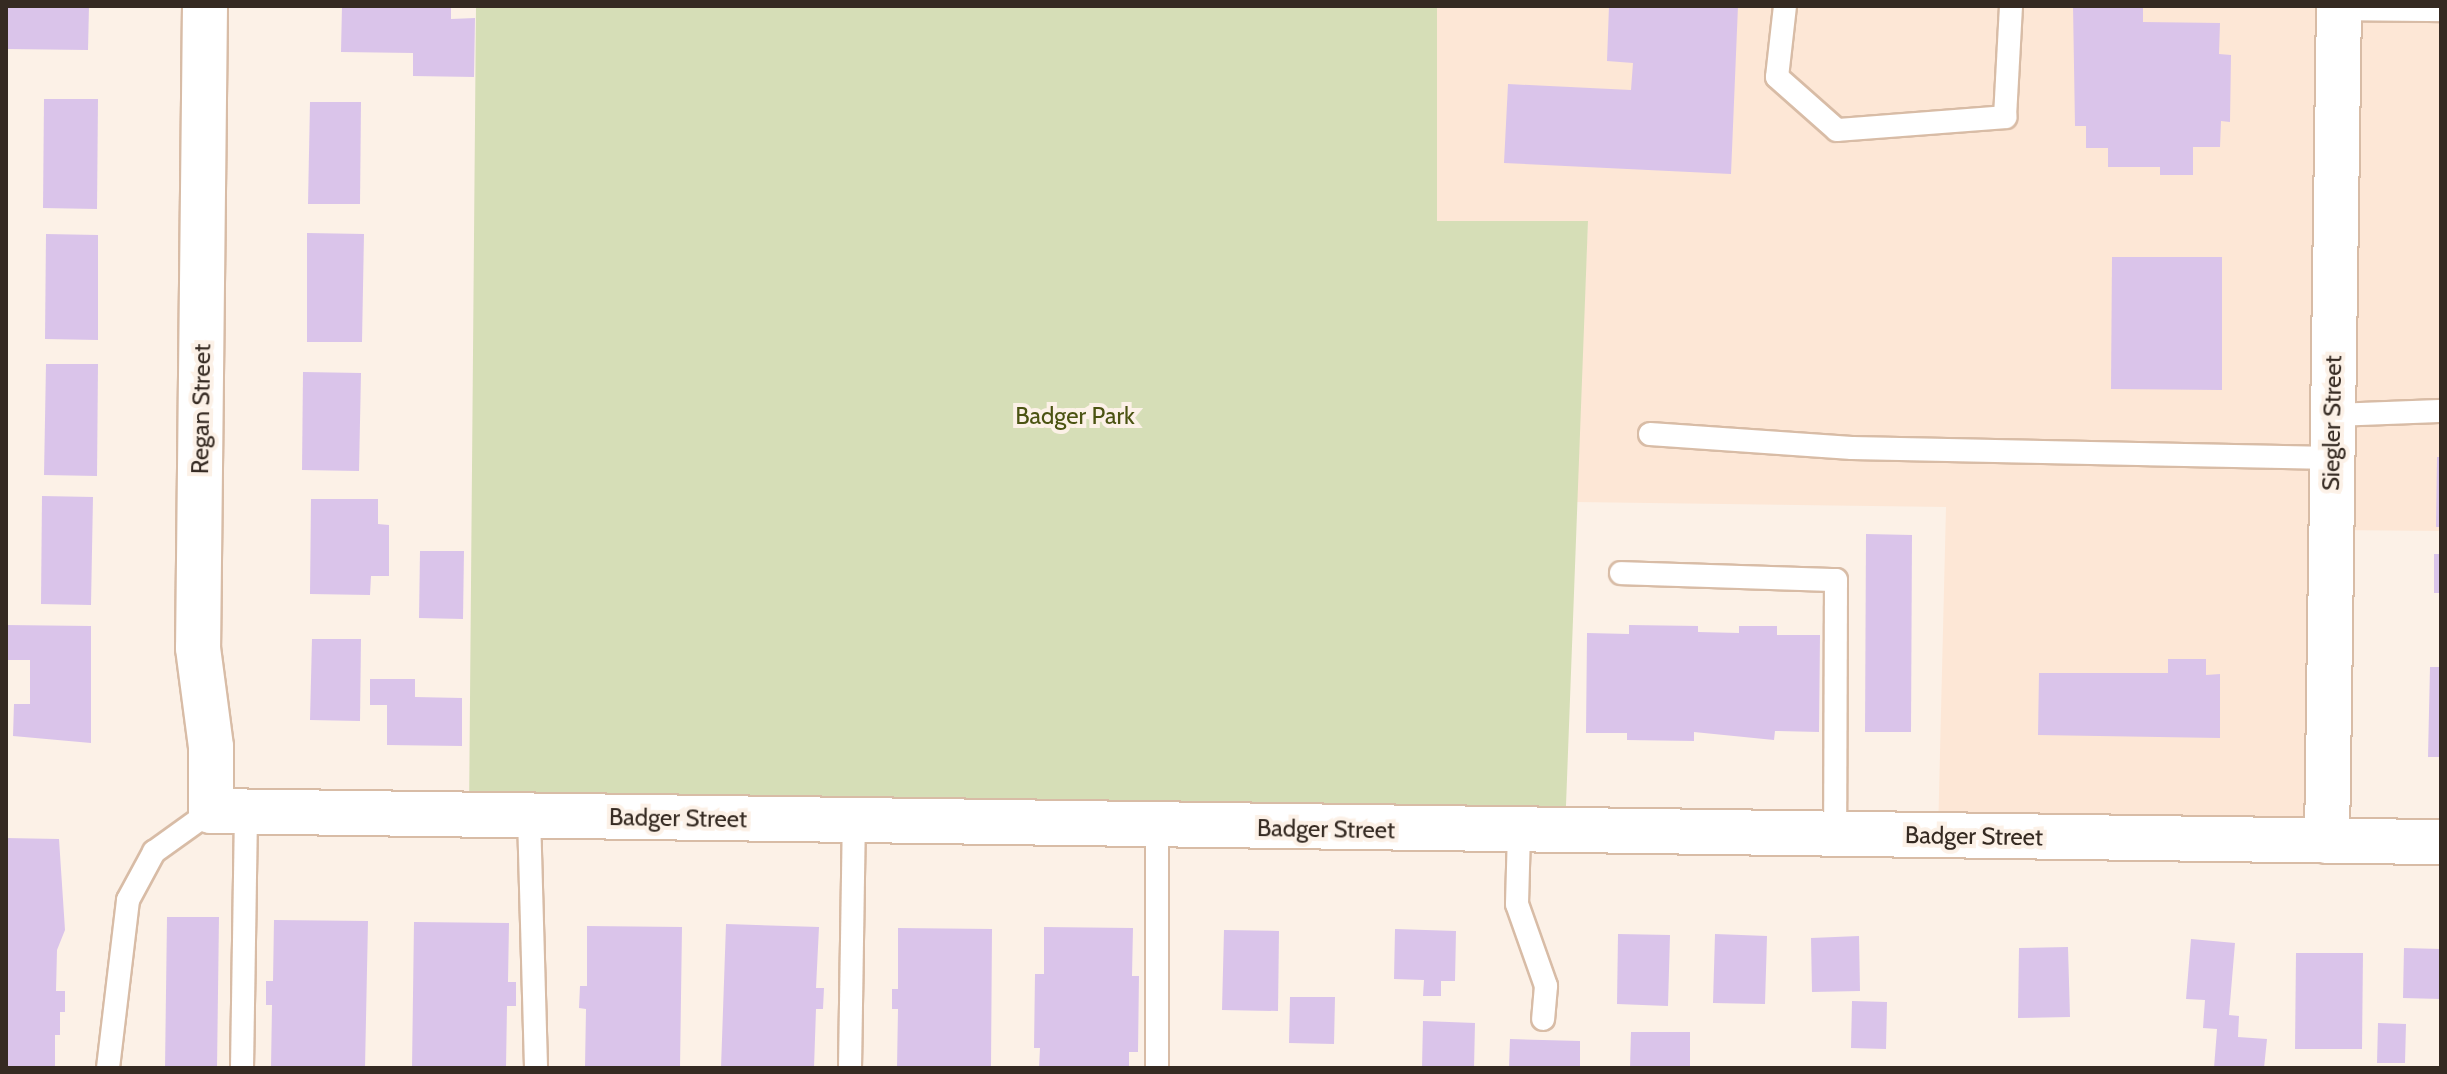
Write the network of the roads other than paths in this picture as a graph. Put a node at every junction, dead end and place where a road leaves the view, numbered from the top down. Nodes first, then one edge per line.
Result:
1 (205, 6) edge
2 (1785, 6) edge
3 (2011, 6) edge
4 (2339, 7) edge
5 (2441, 10) edge
6 (2441, 411) edge
7 (2332, 415) junction
8 (1650, 434) dead end
9 (2332, 458) junction
10 (1621, 573) dead end
11 (228, 811) junction
12 (529, 816) junction
13 (854, 821) junction
14 (1157, 826) junction
15 (1519, 832) junction
16 (1835, 834) junction
17 (2327, 841) junction
18 (2441, 842) edge
19 (1543, 1019) dead end
20 (108, 1068) edge
21 (242, 1068) edge
22 (536, 1068) edge
23 (850, 1068) edge
24 (1157, 1068) edge

1 - 11 street, Regan Street
2 - 3 lane
4 - 5 lane
4 - 7 street, Siegler Street
6 - 7 lane
7 - 9 street, Siegler Street
8 - 9 lane
9 - 17 street, Siegler Street
10 - 16 lane
11 - 12 street, Badger Street
11 - 20 lane
11 - 21 lane
12 - 13 street, Badger Street
12 - 22 lane
13 - 14 street, Badger Street
13 - 23 lane
14 - 15 street, Badger Street
14 - 24 lane
15 - 16 street, Badger Street
15 - 19 lane
16 - 17 street, Badger Street
17 - 18 street, Badger Street

